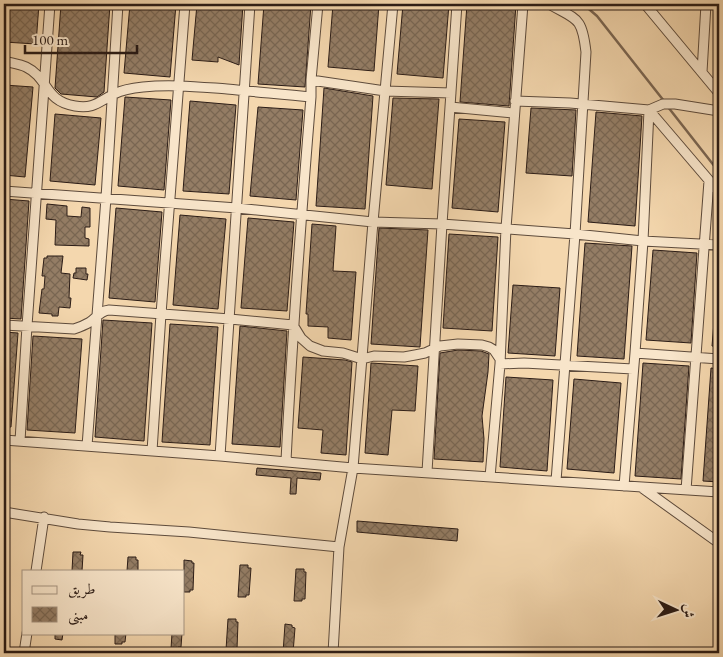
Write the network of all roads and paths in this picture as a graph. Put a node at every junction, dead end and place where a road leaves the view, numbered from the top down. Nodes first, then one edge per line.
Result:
1 (50, 4) edge
2 (118, 4) edge
3 (185, 4) edge
4 (250, 4) edge
5 (318, 4) edge
6 (393, 4) edge
7 (457, 4) edge
8 (523, 4) edge
9 (549, 4) edge
10 (645, 4) edge
11 (706, 4) edge
12 (4, 62) edge
13 (702, 72) junction
14 (311, 80) junction
15 (44, 84) junction
16 (180, 85) junction
17 (245, 91) junction
18 (385, 91) junction
19 (451, 93) junction
20 (719, 93) edge
21 (113, 94) junction
22 (311, 97) junction
23 (515, 102) junction
24 (584, 104) junction
25 (450, 107) junction
26 (649, 110) junction
27 (719, 111) edge
28 (514, 113) junction
29 (709, 181) junction
30 (4, 191) edge
31 (719, 192) edge
32 (36, 194) junction
33 (106, 198) junction
34 (170, 203) junction
35 (237, 208) junction
36 (301, 214) junction
37 (373, 222) junction
38 (442, 224) junction
39 (506, 228) junction
40 (575, 234) junction
41 (644, 241) junction
42 (704, 244) junction
43 (719, 245) edge
44 (161, 314) junction
45 (97, 315) junction
46 (230, 319) junction
47 (4, 325) edge
48 (293, 325) junction
49 (27, 326) junction
50 (435, 349) junction
51 (635, 353) junction
52 (696, 357) junction
53 (719, 358) edge
54 (362, 359) junction
55 (500, 361) junction
56 (565, 366) junction
57 (633, 369) junction
58 (4, 440) edge
59 (20, 441) junction
60 (87, 446) junction
61 (152, 451) junction
62 (220, 456) junction
63 (286, 461) junction
64 (353, 468) junction
65 (427, 472) junction
66 (490, 477) junction
67 (556, 481) junction
68 (624, 486) junction
69 (640, 487) junction
70 (686, 490) junction
71 (719, 492) edge
72 (4, 512) edge
73 (44, 518) junction
74 (719, 543) edge
75 (340, 546) junction
76 (36, 570) edge
77 (27, 634) edge
78 (24, 653) edge
79 (333, 653) edge

1 - 15 street
2 - 21 street
3 - 16 street
4 - 17 street
5 - 14 street
6 - 18 street
7 - 19 street
8 - 23 street
9 - 24 street
10 - 13 street
11 - 13 street
12 - 15 street
13 - 20 street
14 - 18 street
14 - 22 street
15 - 21 street
15 - 32 street
16 - 17 street
16 - 21 street
16 - 34 street
17 - 22 street
17 - 35 street
18 - 19 street
18 - 37 street
19 - 25 street
21 - 33 street
22 - 36 street
23 - 24 street
23 - 28 street
24 - 26 street
24 - 40 street
25 - 28 street
25 - 38 street
26 - 27 street
26 - 29 street
26 - 41 street
28 - 39 street
29 - 31 street
29 - 42 street
30 - 32 street
32 - 33 street
32 - 49 street
33 - 34 street
33 - 45 street
34 - 35 street
34 - 44 street
35 - 36 street
35 - 46 street
36 - 37 street
36 - 48 street
37 - 38 street
37 - 54 street
38 - 39 street
38 - 50 street
39 - 40 street
39 - 55 street
40 - 41 street
40 - 56 street
41 - 42 street
41 - 51 street
42 - 43 street
42 - 52 street
44 - 45 street
44 - 46 street
44 - 61 street
45 - 49 street
45 - 60 street
46 - 48 street
46 - 62 street
47 - 49 street
48 - 54 street
48 - 63 street
49 - 59 street
50 - 54 street
50 - 55 street
50 - 65 street
51 - 52 street
51 - 57 street
52 - 53 street
52 - 70 street
54 - 64 street
55 - 56 street
55 - 66 street
56 - 57 street
56 - 67 street
57 - 68 street
58 - 59 street
59 - 60 street
60 - 61 street
61 - 62 street
62 - 63 street
63 - 64 street
64 - 65 street
64 - 75 street
65 - 66 street
66 - 67 street
67 - 68 street
68 - 69 street
69 - 70 street
69 - 74 street
70 - 71 street
72 - 73 street
73 - 75 street
73 - 76 street
75 - 79 street
77 - 78 street

